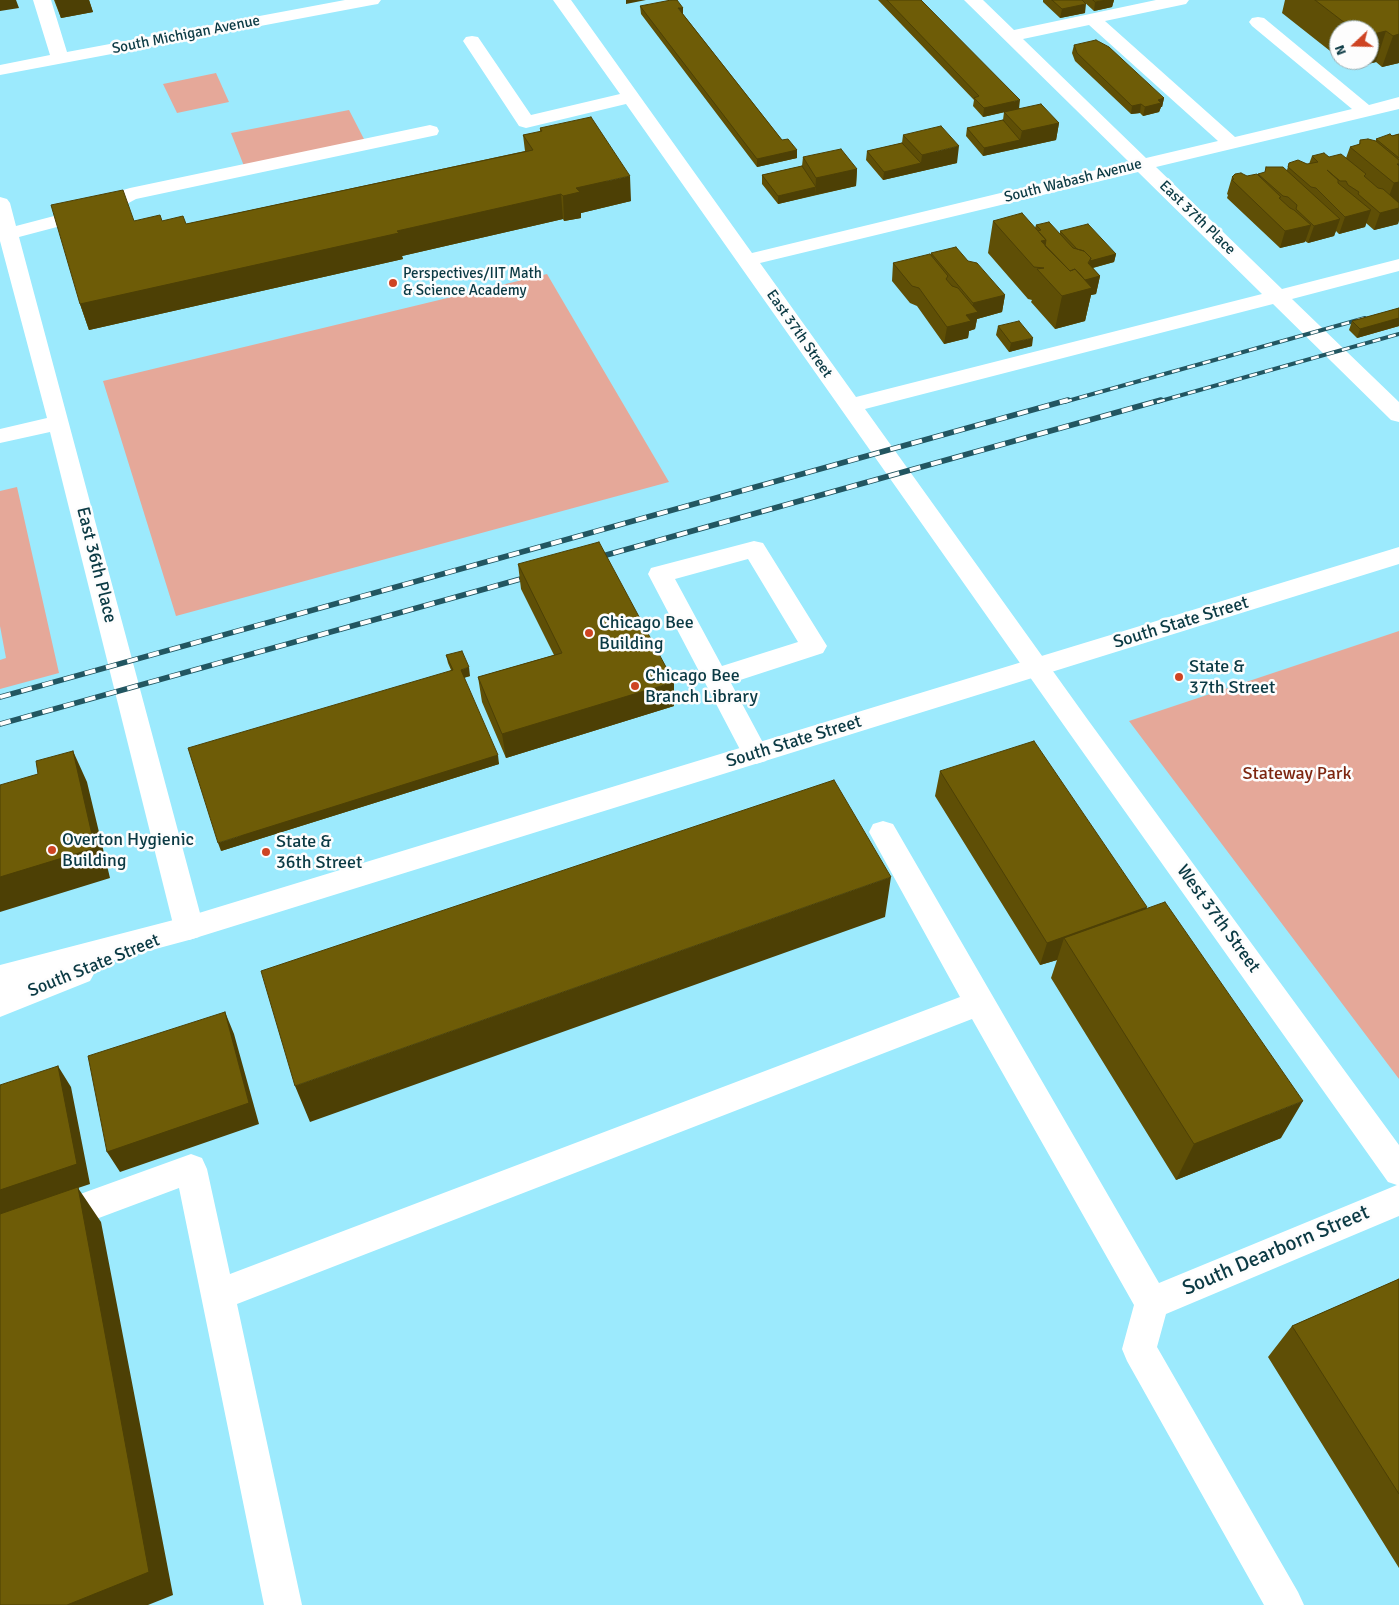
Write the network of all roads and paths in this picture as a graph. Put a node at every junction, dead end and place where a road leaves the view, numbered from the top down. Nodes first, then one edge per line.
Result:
1 (42, 0) edge
2 (372, 0) edge
3 (562, 0) edge
4 (973, 0) edge
5 (1180, 0) edge
6 (1093, 19) junction
7 (1258, 22) dead end
8 (1010, 36) junction
9 (472, 41) dead end
10 (60, 59) junction
11 (0, 70) edge
12 (632, 97) junction
13 (1399, 103) edge
14 (1366, 111) junction
15 (430, 131) dead end
16 (1231, 143) junction
17 (1142, 165) junction
18 (0, 203) edge
19 (8, 234) junction
20 (747, 260) junction
21 (1399, 265) edge
22 (1277, 296) junction
23 (851, 406) junction
24 (1399, 415) edge
25 (59, 422) junction
26 (0, 436) edge
27 (1399, 555) edge
28 (1037, 667) junction
29 (716, 678) junction
30 (756, 754) junction
31 (883, 832) dead end
32 (189, 928) junction
33 (0, 978) edge
34 (979, 1003) junction
35 (0, 1004) edge
36 (1399, 1171) edge
37 (1399, 1200) edge
38 (0, 1239) edge
39 (218, 1294) junction
40 (1152, 1303) junction
41 (283, 1605) edge
42 (1285, 1605) edge

1 - 10 street
2 - 10 street, South Michigan Avenue
3 - 12 street, East 37th Street
4 - 8 street, East 37th Place
5 - 6 street
6 - 8 street
6 - 16 street
7 - 14 street
8 - 17 street, East 37th Place
9 - 12 street
10 - 11 street, South Michigan Avenue
12 - 20 street, East 37th Street
13 - 14 street, South Wabash Avenue
14 - 16 street, South Wabash Avenue
15 - 19 street
16 - 17 street, South Wabash Avenue
17 - 20 street, South Wabash Avenue
17 - 22 street, East 37th Place
18 - 19 street, East 36th Place
19 - 25 street, East 36th Place
20 - 23 street, East 37th Street
21 - 22 street
22 - 23 street
22 - 24 street, East 37th Place
23 - 28 street, East 37th Street
25 - 26 street
25 - 32 street, East 36th Place
27 - 28 street, South State Street
28 - 30 street, South State Street
28 - 36 street, West 37th Street
29 - 29 street
29 - 30 street
30 - 32 street, South State Street
31 - 34 street
32 - 33 street, South State Street
32 - 35 street, South State Street
34 - 39 street
34 - 40 street
37 - 40 street, South Dearborn Street
38 - 39 street
39 - 41 street
40 - 42 street

